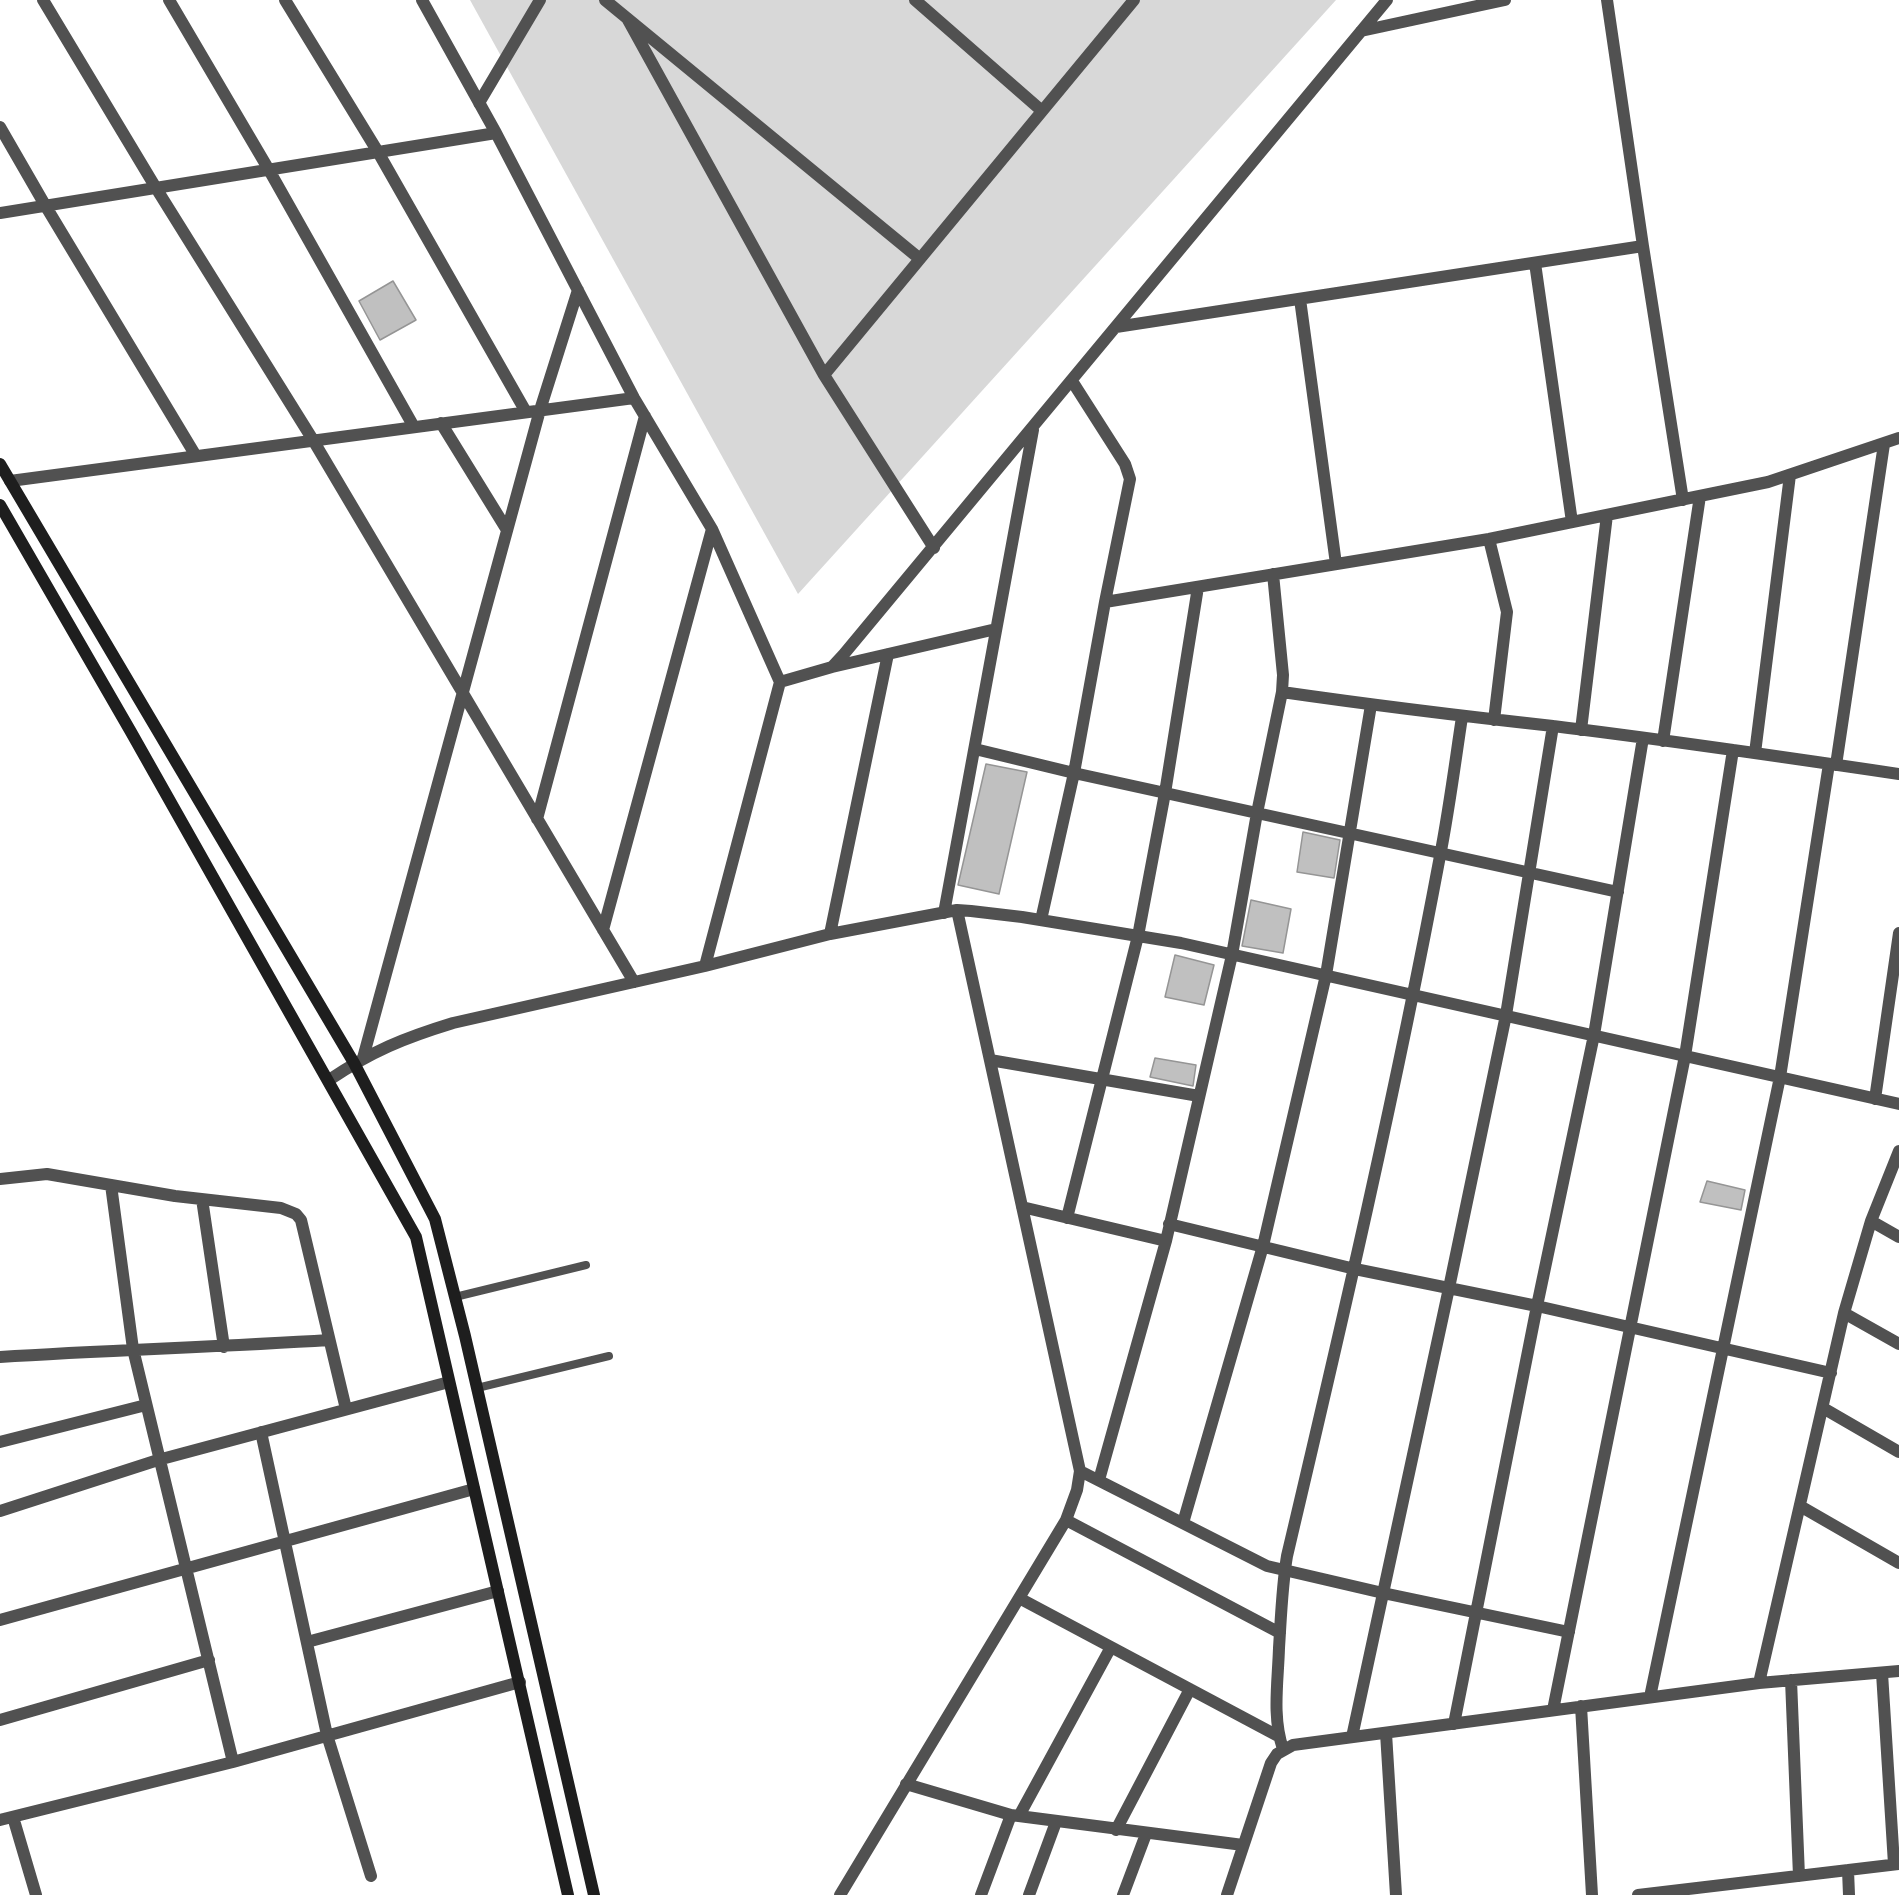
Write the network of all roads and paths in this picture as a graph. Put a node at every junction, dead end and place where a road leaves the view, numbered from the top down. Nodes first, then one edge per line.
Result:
1 (43, 0) edge
2 (169, 0) edge
3 (285, 0) edge
4 (422, 0) edge
5 (540, 0) edge
6 (605, 0) edge
7 (915, 0) edge
8 (1134, 0) edge
9 (1387, 0) edge
10 (1505, 0) edge
11 (1607, 0) edge
12 (627, 18) junction
13 (1361, 31) junction
14 (479, 102) junction
15 (1042, 111) junction
16 (0, 127) edge
17 (496, 133) junction
18 (378, 152) junction
19 (269, 170) junction
20 (156, 188) junction
21 (45, 206) junction
22 (0, 213) edge
23 (1643, 246) junction
24 (920, 259) junction
25 (1535, 263) junction
26 (578, 290) junction
27 (1300, 299) junction
28 (1116, 327) junction
29 (824, 375) junction
30 (1072, 381) junction
31 (634, 398) junction
32 (540, 410) junction
33 (526, 412) junction
34 (645, 416) junction
35 (441, 423) junction
36 (414, 427) junction
37 (1033, 428) junction
38 (1899, 438) edge
39 (313, 440) junction
40 (1884, 444) junction
41 (196, 456) junction
42 (0, 464) edge
43 (1790, 475) junction
44 (10, 481) junction
45 (1700, 496) junction
46 (1683, 500) junction
47 (0, 505) edge
48 (1607, 515) junction
49 (1572, 522) junction
50 (507, 530) junction
51 (712, 530) junction
52 (1489, 539) junction
53 (934, 548) junction
54 (1336, 564) junction
55 (1274, 574) junction
56 (1198, 587) junction
57 (1105, 602) junction
58 (996, 629) junction
59 (888, 654) junction
60 (832, 667) junction
61 (780, 682) junction
62 (463, 692) junction
63 (1282, 692) junction
64 (1371, 705) junction
65 (1462, 717) junction
66 (1494, 720) junction
67 (1553, 726) junction
68 (1581, 730) junction
69 (1643, 738) junction
70 (1663, 741) junction
71 (975, 749) junction
72 (1733, 750) junction
73 (1755, 753) junction
74 (1832, 764) junction
75 (1074, 773) junction
76 (1899, 774) edge
77 (1165, 793) junction
78 (1257, 813) junction
79 (537, 819) junction
80 (1351, 834) junction
81 (1440, 854) junction
82 (1530, 873) junction
83 (1618, 892) junction
84 (951, 911) junction
85 (1041, 920) junction
86 (603, 930) junction
87 (1899, 933) edge
88 (831, 934) junction
89 (1138, 936) junction
90 (1232, 955) junction
91 (705, 966) junction
92 (1326, 975) junction
93 (634, 982) junction
94 (1413, 994) junction
95 (1506, 1015) junction
96 (1594, 1035) junction
97 (1685, 1056) junction
98 (990, 1060) junction
99 (359, 1061) junction
100 (1780, 1077) junction
101 (329, 1080) junction
102 (1102, 1080) junction
103 (1199, 1096) junction
104 (1875, 1099) junction
105 (1899, 1104) edge
106 (1899, 1151) edge
107 (0, 1179) edge
108 (111, 1185) junction
109 (202, 1199) junction
110 (1022, 1208) junction
111 (1067, 1218) junction
112 (1871, 1221) junction
113 (1169, 1224) junction
114 (1899, 1237) edge
115 (1166, 1241) junction
116 (1263, 1246) junction
117 (586, 1265) dead end
118 (1355, 1269) junction
119 (1449, 1288) junction
120 (455, 1297) junction
121 (1537, 1306) junction
122 (1844, 1313) junction
123 (1631, 1328) junction
124 (329, 1340) junction
125 (1899, 1344) edge
126 (224, 1347) junction
127 (133, 1349) junction
128 (1724, 1349) junction
129 (609, 1356) dead end
130 (0, 1357) edge
131 (1831, 1373) junction
132 (449, 1382) junction
133 (477, 1388) junction
134 (146, 1405) junction
135 (1823, 1408) junction
136 (346, 1409) junction
137 (261, 1432) junction
138 (0, 1442) edge
139 (1899, 1452) edge
140 (159, 1460) junction
141 (1080, 1471) junction
142 (1099, 1480) junction
143 (474, 1489) junction
144 (1800, 1506) junction
145 (0, 1511) edge
146 (1066, 1520) junction
147 (1183, 1523) junction
148 (285, 1541) junction
149 (1899, 1563) edge
150 (187, 1569) junction
151 (1285, 1571) junction
152 (498, 1590) junction
153 (1383, 1593) junction
154 (1018, 1598) junction
155 (1477, 1611) junction
156 (0, 1620) edge
157 (1569, 1632) junction
158 (1280, 1633) junction
159 (307, 1642) junction
160 (1111, 1647) junction
161 (209, 1660) junction
162 (1899, 1671) edge
163 (1882, 1673) junction
164 (1791, 1680) junction
165 (520, 1682) junction
166 (1759, 1683) junction
167 (1190, 1689) junction
168 (1650, 1697) junction
169 (1581, 1706) junction
170 (1553, 1710) junction
171 (0, 1720) edge
172 (1454, 1724) junction
173 (1386, 1733) junction
174 (327, 1735) junction
175 (1278, 1736) junction
176 (1352, 1737) junction
177 (1283, 1749) junction
178 (233, 1762) junction
179 (906, 1784) junction
180 (1015, 1816) junction
181 (13, 1817) junction
182 (0, 1821) edge
183 (1056, 1822) junction
184 (1116, 1830) junction
185 (1146, 1834) junction
186 (1244, 1845) junction
187 (1896, 1864) edge
188 (1848, 1870) junction
189 (371, 1876) dead end
190 (1799, 1876) junction
191 (36, 1895) edge
192 (568, 1895) edge
193 (594, 1895) edge
194 (840, 1895) edge
195 (981, 1895) edge
196 (1029, 1895) edge
197 (1123, 1895) edge
198 (1227, 1895) edge
199 (1396, 1895) edge
200 (1592, 1895) edge
201 (1638, 1895) edge
202 (1849, 1895) edge

1 - 20 street
2 - 19 street
3 - 18 street
4 - 14 street
5 - 14 street
6 - 12 street
7 - 15 street
8 - 15 street
9 - 13 street
10 - 13 street
11 - 23 street
12 - 24 street
12 - 29 street
13 - 28 street
14 - 17 street
15 - 24 street
16 - 21 street
17 - 18 street
17 - 26 street
18 - 19 street
18 - 33 street
19 - 20 street
19 - 36 street
20 - 21 street
20 - 39 street
21 - 22 street
21 - 41 street
23 - 25 street
23 - 46 street
24 - 29 street
25 - 27 street
25 - 49 street
26 - 31 street
26 - 32 street
27 - 28 street
27 - 54 street
28 - 30 street
29 - 53 street
30 - 37 street
30 - 57 street
31 - 32 street
31 - 34 street
32 - 33 street
32 - 50 street
33 - 35 street
34 - 51 street
34 - 79 street
35 - 36 street
35 - 50 street
36 - 39 street
37 - 53 street
37 - 58 street
38 - 40 street
39 - 41 street
39 - 62 street
40 - 43 street
40 - 74 street
41 - 44 street
42 - 44 street
43 - 45 street
43 - 73 street
44 - 99 street
45 - 46 street
45 - 70 street
46 - 48 street
47 - 101 street
48 - 49 street
48 - 68 street
49 - 52 street
50 - 62 street
51 - 61 street
51 - 86 street
52 - 54 street
52 - 66 street
53 - 60 street
54 - 55 street
55 - 56 street
55 - 63 street
56 - 57 street
56 - 77 street
57 - 75 street
58 - 59 street
58 - 71 street
59 - 60 street
59 - 88 street
60 - 61 street
61 - 91 street
62 - 79 street
62 - 99 street
63 - 64 street
63 - 78 street
64 - 65 street
64 - 80 street
65 - 66 street
65 - 81 street
66 - 67 street
67 - 68 street
67 - 82 street
68 - 69 street
69 - 70 street
69 - 83 street
70 - 72 street
71 - 75 street
71 - 84 street
72 - 73 street
72 - 97 street
73 - 74 street
74 - 76 street
74 - 100 street
75 - 77 street
75 - 85 street
77 - 78 street
77 - 89 street
78 - 80 street
78 - 90 street
79 - 86 street
80 - 81 street
80 - 92 street
81 - 82 street
81 - 94 street
82 - 83 street
82 - 95 street
83 - 96 street
84 - 85 street
84 - 88 street
84 - 98 street
85 - 89 street
86 - 93 street
87 - 104 street
88 - 91 street
89 - 90 street
89 - 102 street
90 - 92 street
90 - 103 street
91 - 93 street
92 - 94 street
92 - 116 street
93 - 99 street
94 - 95 street
94 - 118 street
95 - 96 street
95 - 119 street
96 - 97 street
96 - 121 street
97 - 100 street
97 - 123 street
98 - 102 street
98 - 110 street
99 - 101 street
99 - 120 street
100 - 104 street
100 - 128 street
101 - 132 street
102 - 103 street
102 - 111 street
103 - 113 street
104 - 105 street
106 - 112 street
107 - 108 street
108 - 109 street
108 - 127 street
109 - 124 street
109 - 126 street
110 - 111 street
110 - 141 street
111 - 115 street
112 - 114 street
112 - 122 street
113 - 115 street
113 - 116 street
115 - 142 street
116 - 118 street
116 - 147 street
117 - 120 lane
118 - 119 street
118 - 151 street
119 - 121 street
119 - 153 street
120 - 133 street
121 - 123 street
121 - 155 street
122 - 125 street
122 - 131 street
123 - 128 street
123 - 157 street
124 - 126 street
124 - 136 street
126 - 127 street
127 - 130 street
127 - 134 street
128 - 131 street
128 - 168 street
129 - 133 lane
131 - 135 street
132 - 136 street
132 - 143 street
133 - 193 street
134 - 138 street
134 - 140 street
135 - 139 street
135 - 144 street
136 - 137 street
137 - 140 street
137 - 148 street
140 - 145 street
140 - 150 street
141 - 142 street
141 - 146 street
142 - 147 street
143 - 148 street
143 - 152 street
144 - 149 street
144 - 166 street
146 - 154 street
146 - 158 street
147 - 151 street
148 - 150 street
148 - 159 street
150 - 156 street
150 - 161 street
151 - 153 street
151 - 158 street
152 - 159 street
152 - 165 street
153 - 155 street
153 - 176 street
154 - 160 street
154 - 179 street
155 - 157 street
155 - 172 street
157 - 170 street
158 - 175 street
159 - 174 street
160 - 167 street
160 - 180 street
161 - 171 street
161 - 178 street
162 - 163 street
163 - 164 street
163 - 187 street
164 - 166 street
164 - 190 street
165 - 174 street
165 - 192 street
166 - 168 street
167 - 175 street
167 - 184 street
168 - 169 street
169 - 170 street
169 - 200 street
170 - 172 street
172 - 173 street
173 - 176 street
173 - 199 street
174 - 178 street
174 - 189 street
175 - 177 street
176 - 177 street
177 - 186 street
178 - 181 street
179 - 180 street
179 - 194 street
180 - 183 street
180 - 195 street
181 - 182 street
181 - 191 street
183 - 184 street
183 - 196 street
184 - 185 street
185 - 186 street
185 - 197 street
186 - 198 street
187 - 188 street
188 - 190 street
188 - 202 street
190 - 201 street

